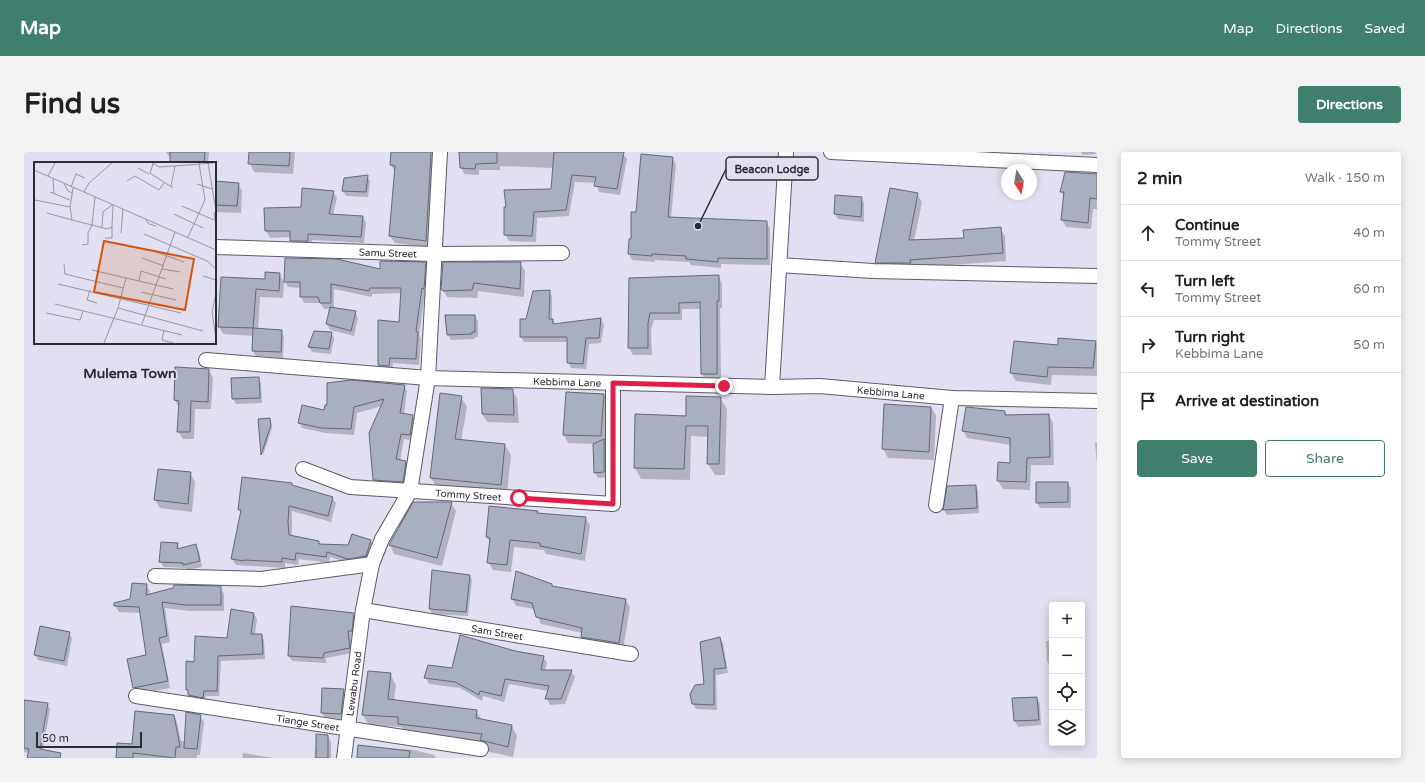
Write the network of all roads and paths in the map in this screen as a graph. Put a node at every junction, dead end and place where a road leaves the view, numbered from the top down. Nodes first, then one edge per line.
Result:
1 (440, 152) edge
2 (786, 152) edge
3 (830, 152) edge
4 (1097, 165) edge
5 (216, 247) edge
6 (562, 253) dead end
7 (433, 254) junction
8 (779, 265) junction
9 (1097, 276) edge
10 (206, 360) dead end
11 (428, 378) junction
12 (613, 383) junction
13 (772, 388) junction
14 (952, 398) junction
15 (1097, 401) edge
16 (304, 469) dead end
17 (410, 491) junction
18 (936, 506) dead end
19 (372, 564) junction
20 (155, 576) dead end
21 (363, 610) junction
22 (631, 654) dead end
23 (136, 696) dead end
24 (348, 729) junction
25 (481, 749) dead end
26 (344, 758) edge

1 - 7 street
2 - 8 street
3 - 4 street
5 - 7 street, Samu Street
6 - 7 street, Samu Street
7 - 11 street
8 - 9 street
8 - 13 street
10 - 11 street, Kebbima Lane
11 - 12 street, Kebbima Lane
11 - 17 street
12 - 13 street, Kebbima Lane
12 - 17 street, Tommy Street
13 - 14 street, Kebbima Lane
14 - 15 street, Kebbima Lane
14 - 18 street
16 - 17 street, Tommy Street
17 - 19 street, Lewabu Road
19 - 20 street
19 - 21 street, Lewabu Road
21 - 22 street, Sam Street
21 - 24 street, Lewabu Road
23 - 24 street, Tiange Street
24 - 25 street, Tiange Street
24 - 26 street, Lewabu Road

